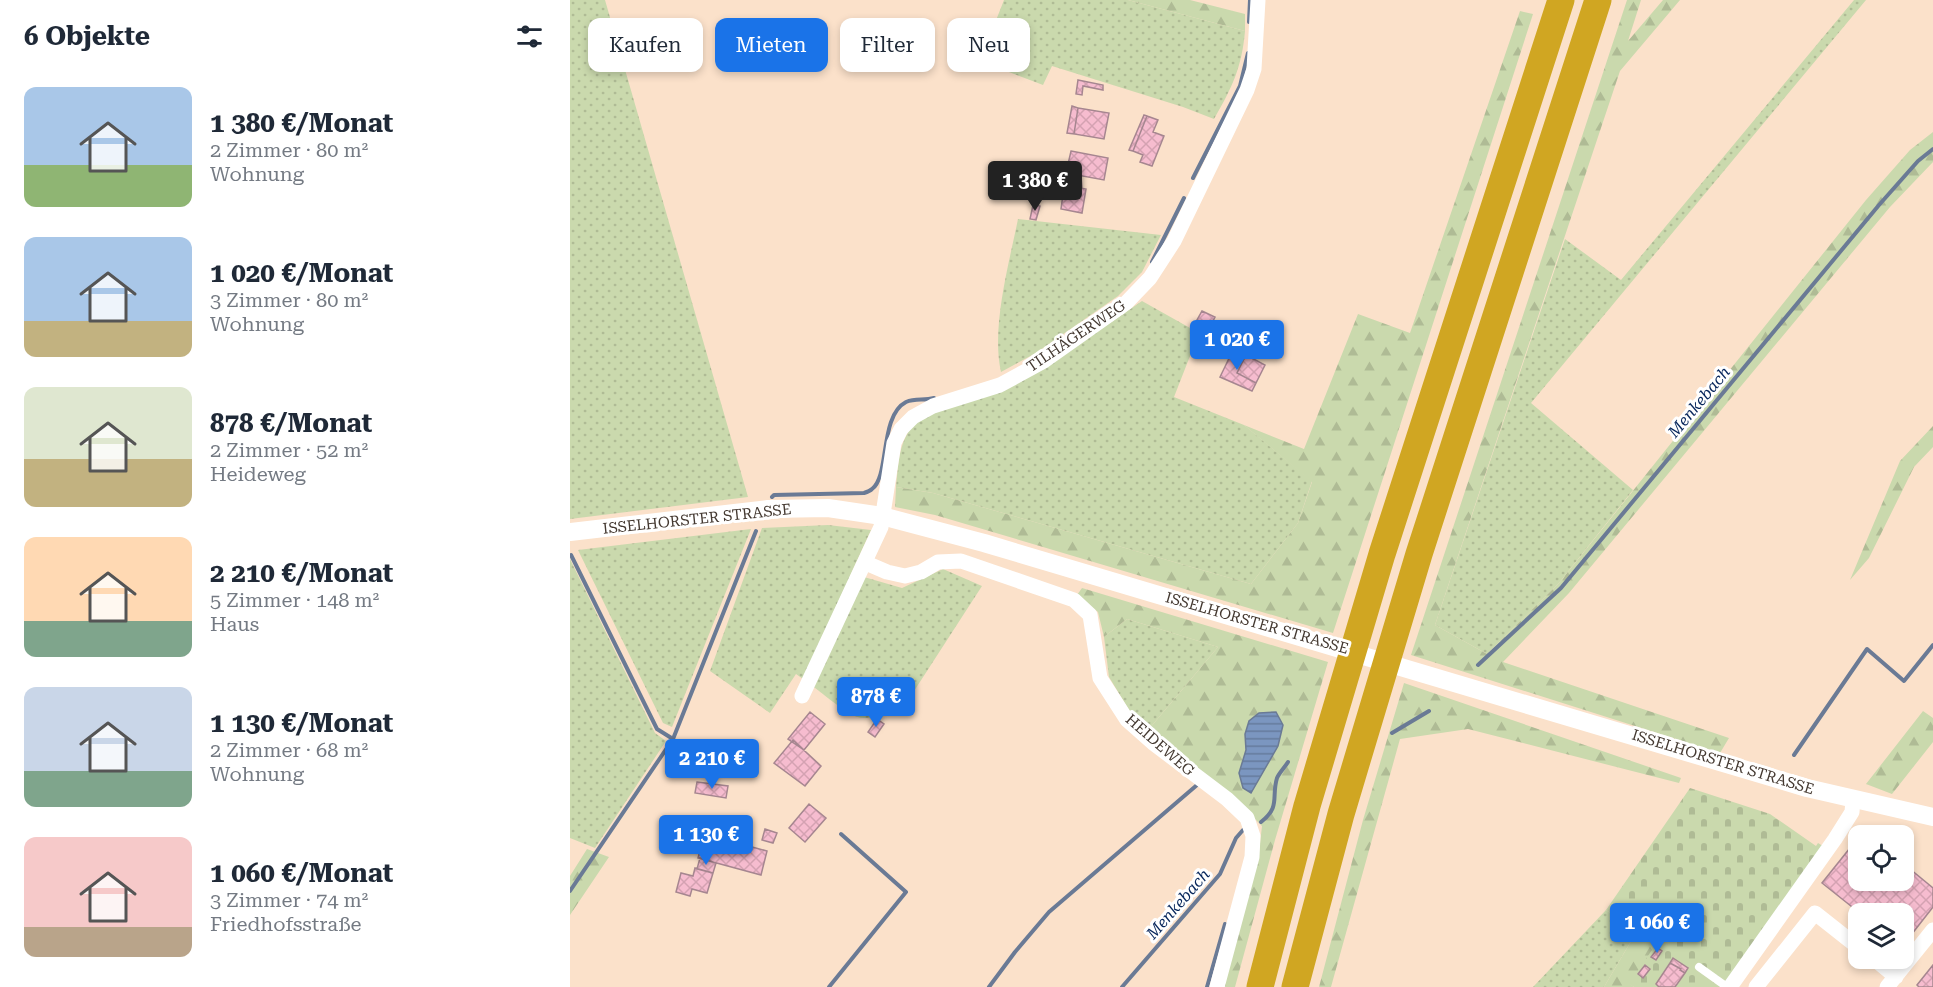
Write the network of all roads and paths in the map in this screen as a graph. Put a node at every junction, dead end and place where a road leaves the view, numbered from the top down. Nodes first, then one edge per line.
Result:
1 (1258, 0) edge
2 (1562, 0) edge
3 (1599, 0) edge
4 (882, 516) junction
5 (570, 532) edge
6 (866, 563) junction
7 (802, 696) dead end
8 (1853, 800) junction
9 (1933, 817) edge
10 (1933, 931) edge
11 (1848, 939) edge
12 (1699, 968) dead end
13 (1881, 969) edge
14 (1891, 984) edge
15 (1217, 987) edge
16 (1260, 987) edge
17 (1295, 987) edge
18 (1729, 987) edge
19 (1756, 987) edge

1 - 4 street, TILHÄGERWEG
2 - 16 highway
3 - 17 highway
4 - 5 street, ISSELHORSTER STRASSE
4 - 6 street
4 - 8 street, ISSELHORSTER STRASSE
6 - 7 street
6 - 15 street, HEIDEWEG
8 - 9 street, ISSELHORSTER STRASSE
8 - 18 street
10 - 14 street
11 - 19 street
12 - 18 lane
13 - 14 street

